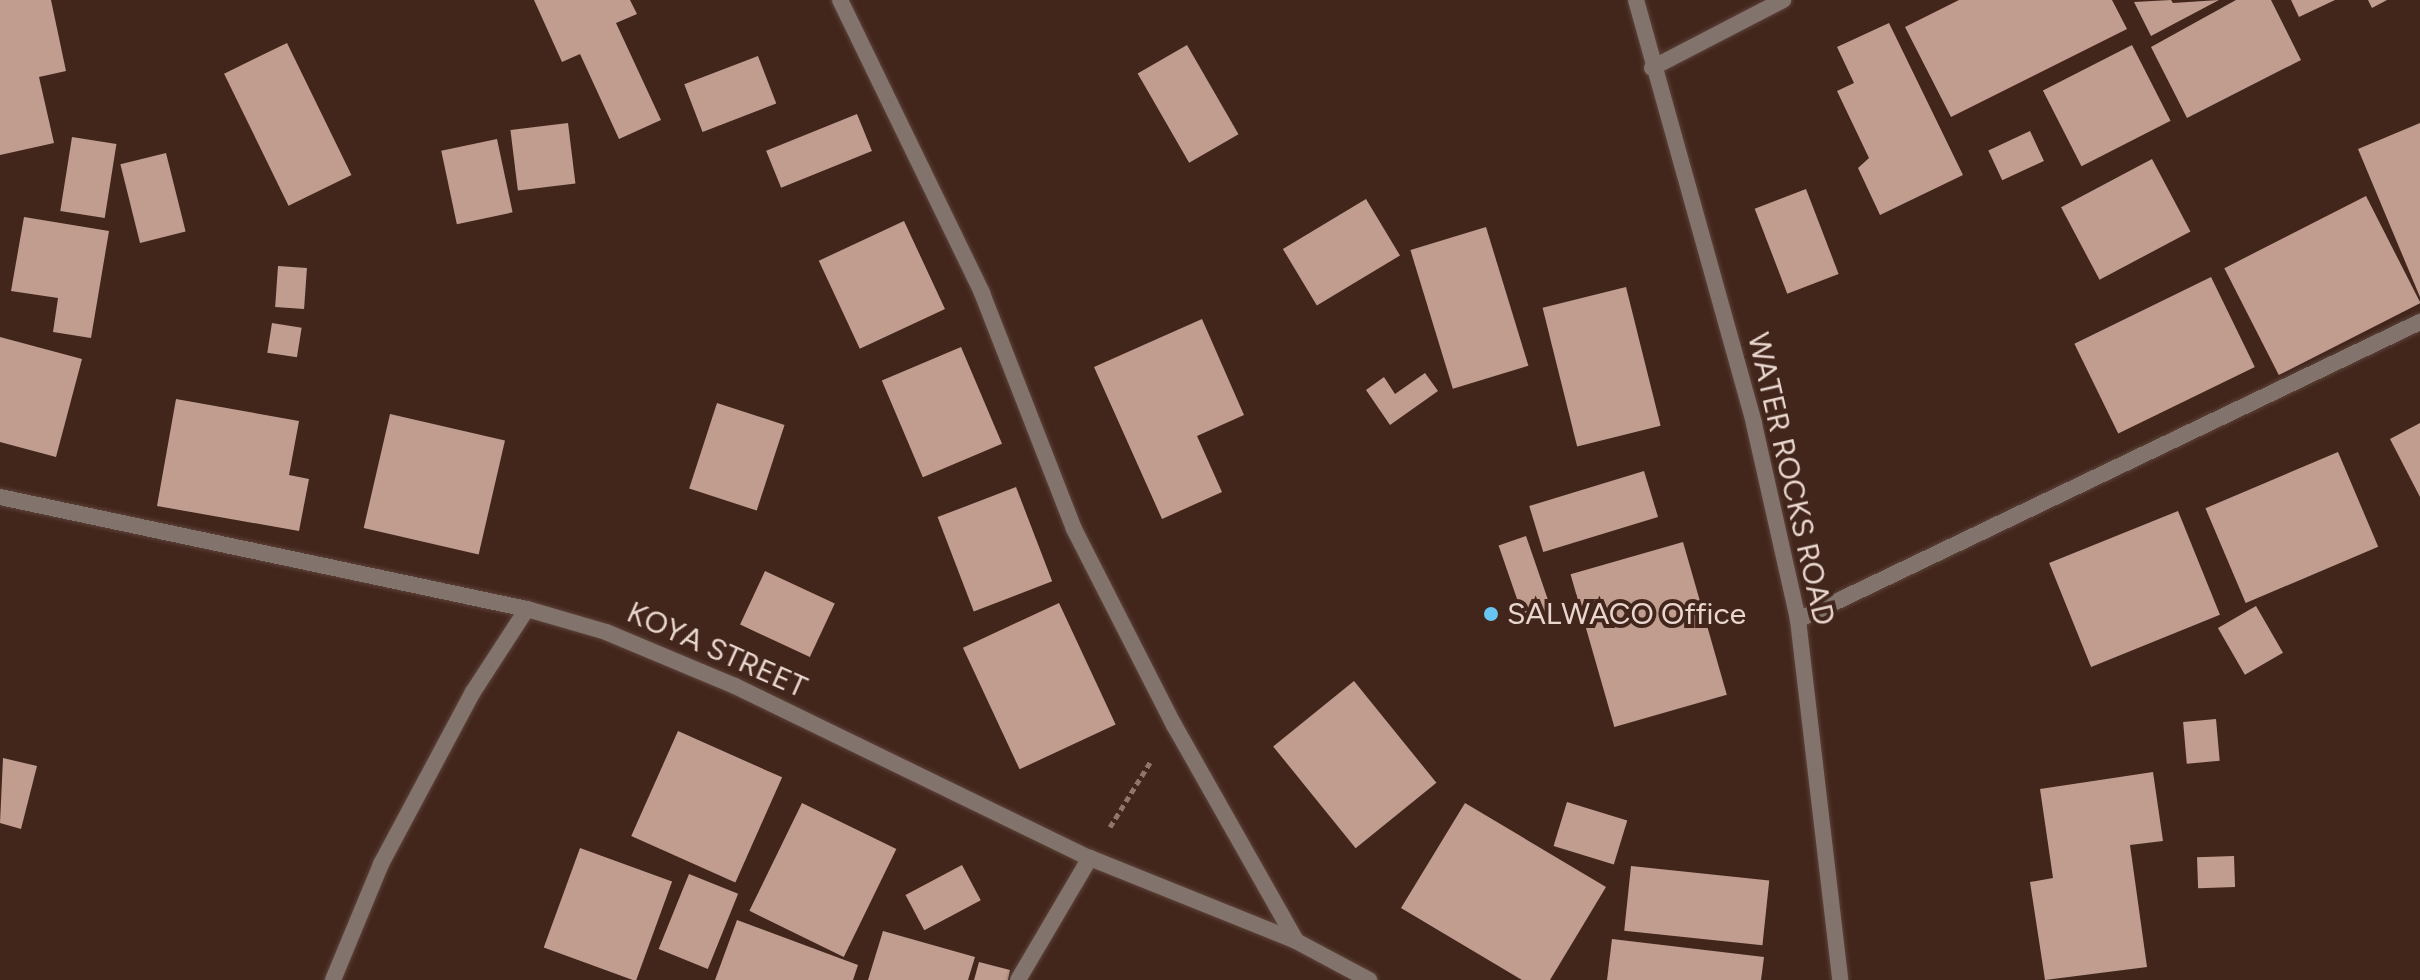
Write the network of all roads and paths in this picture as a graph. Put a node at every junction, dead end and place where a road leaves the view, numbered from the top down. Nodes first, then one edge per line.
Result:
1 (840, 0) edge
2 (1636, 0) edge
3 (1783, 0) edge
4 (1652, 68) junction
5 (2420, 322) edge
6 (0, 497) edge
7 (527, 609) junction
8 (1798, 620) junction
9 (1174, 725) junction
10 (1090, 858) junction
11 (1296, 941) junction
12 (333, 980) edge
13 (1018, 980) edge
14 (1369, 980) edge
15 (1840, 980) edge

1 - 9 street
2 - 4 street, WATER ROCKS ROAD
3 - 4 street
4 - 8 street, WATER ROCKS ROAD
5 - 8 street
6 - 7 street, KOYA STREET
7 - 10 street, KOYA STREET
7 - 12 street
8 - 15 street, WATER ROCKS ROAD
9 - 10 path
9 - 11 street
10 - 11 street, KOYA STREET
10 - 13 street
11 - 14 street, KOYA STREET

